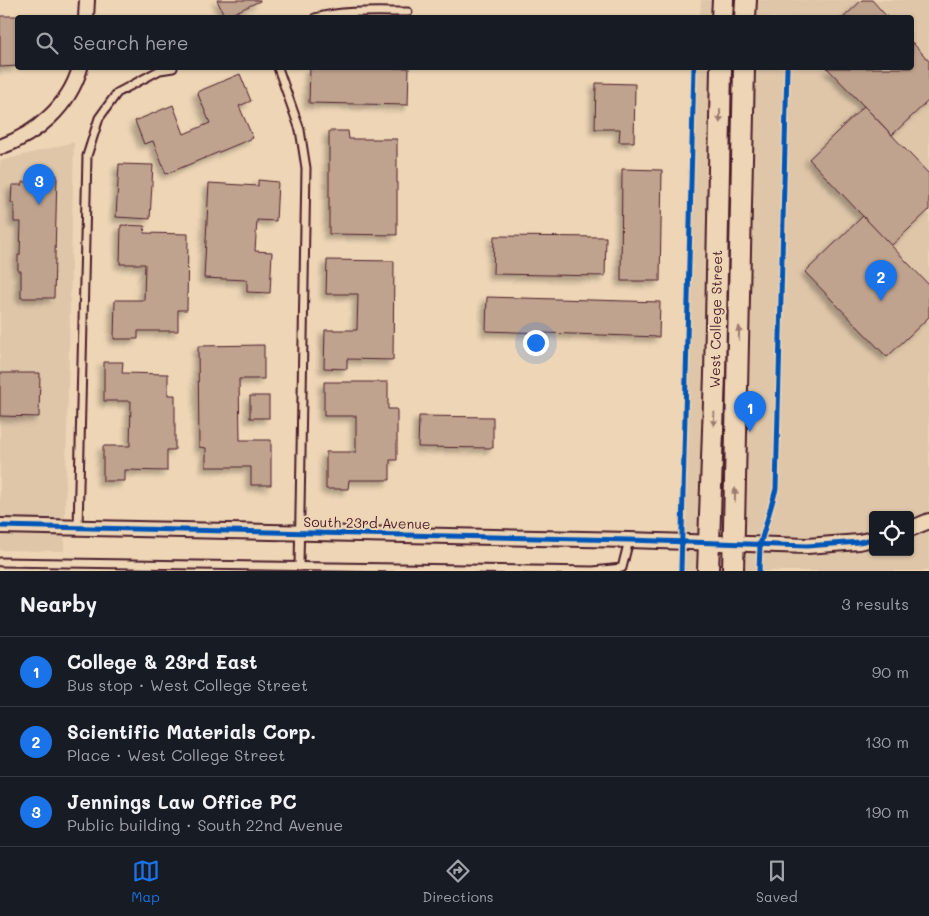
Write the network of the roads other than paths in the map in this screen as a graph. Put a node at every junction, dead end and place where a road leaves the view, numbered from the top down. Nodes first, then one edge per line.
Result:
1 (87, 0) edge
2 (722, 0) edge
3 (746, 0) edge
4 (408, 12) dead end
5 (86, 15) edge
6 (326, 15) edge
7 (722, 15) edge
8 (745, 15) edge
9 (79, 70) edge
10 (160, 70) edge
11 (279, 70) edge
12 (721, 70) edge
13 (744, 70) edge
14 (0, 147) edge
15 (929, 522) edge
16 (0, 526) edge
17 (78, 528) junction
18 (914, 528) edge
19 (300, 533) junction
20 (629, 540) junction
21 (869, 540) edge
22 (709, 544) junction
23 (734, 544) junction
24 (0, 562) edge
25 (299, 567) junction
26 (708, 571) edge
27 (733, 571) edge

1 - 5 street
2 - 7 main road
3 - 8 main road
4 - 6 lane
9 - 14 street
10 - 17 lane
11 - 19 lane
12 -> 22 main road, West College Street
23 -> 13 main road, West College Street
15 - 18 street
16 - 17 street, South 23rd Avenue
17 - 19 street, South 23rd Avenue
19 - 20 street, South 23rd Avenue
19 - 25 lane
20 - 22 street, South 23rd Avenue
20 - 25 lane
21 - 23 street, South 23rd Avenue
22 - 23 street, South 23rd Avenue
22 - 26 main road, West College Street
23 - 27 main road, West College Street
24 - 25 lane

